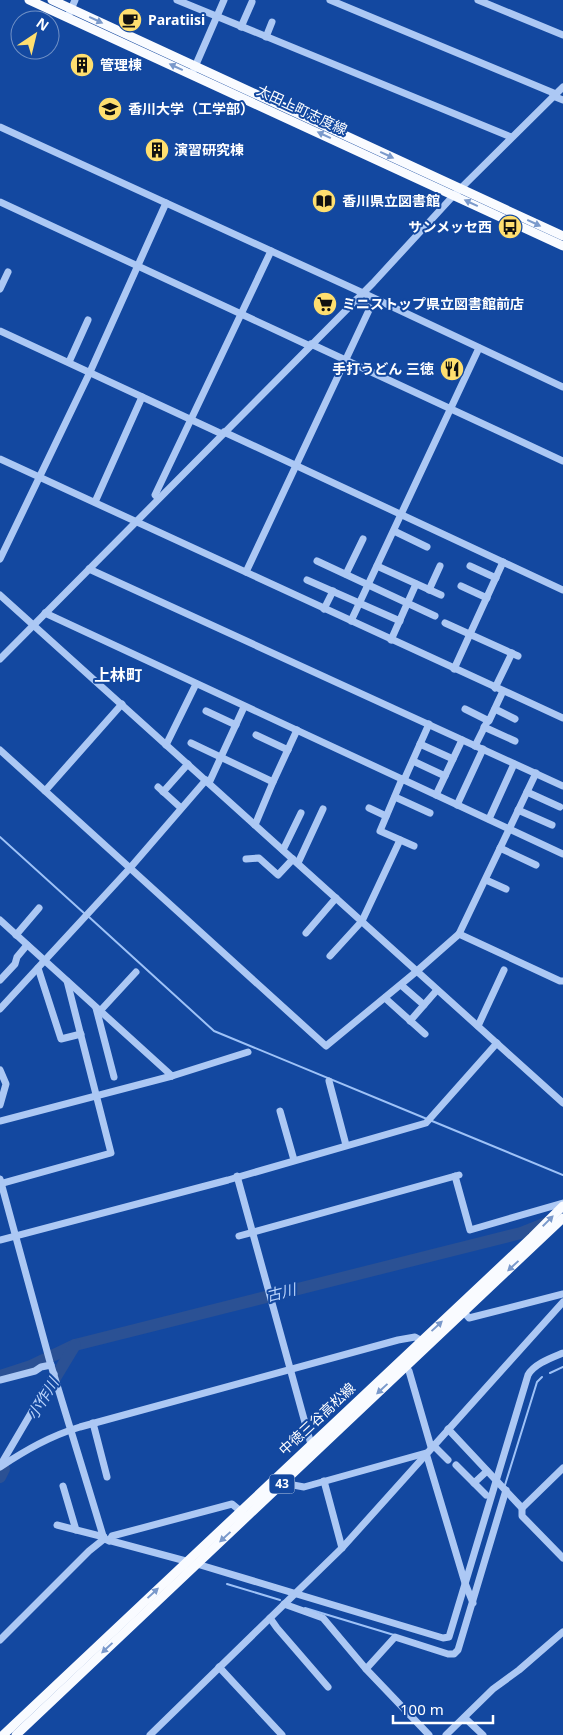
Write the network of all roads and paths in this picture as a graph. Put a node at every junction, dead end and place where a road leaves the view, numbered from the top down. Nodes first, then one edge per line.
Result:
1 (29, 0) edge
2 (52, 0) edge
3 (177, 0) edge
4 (224, 0) edge
5 (330, 0) edge
6 (478, 0) edge
7 (252, 2) dead end
8 (71, 9) edge
9 (216, 16) junction
10 (272, 22) dead end
11 (241, 26) junction
12 (563, 35) edge
13 (266, 37) junction
14 (193, 70) junction
15 (563, 87) edge
16 (554, 95) junction
17 (563, 100) edge
18 (0, 127) edge
19 (511, 137) junction
20 (457, 192) junction
21 (0, 202) edge
22 (166, 203) junction
23 (563, 236) edge
24 (563, 246) edge
25 (271, 251) junction
26 (138, 265) junction
27 (8, 272) dead end
28 (0, 289) edge
29 (363, 293) junction
30 (356, 300) junction
31 (241, 314) junction
32 (88, 320) dead end
33 (0, 331) edge
34 (311, 345) junction
35 (479, 348) junction
36 (346, 361) junction
37 (68, 362) junction
38 (90, 372) junction
39 (563, 387) edge
40 (142, 397) junction
41 (450, 409) junction
42 (191, 420) junction
43 (223, 433) junction
44 (0, 459) edge
45 (563, 461) edge
46 (296, 466) junction
47 (40, 478) junction
48 (158, 498) junction
49 (94, 502) junction
50 (401, 515) junction
51 (136, 521) junction
52 (394, 530) junction
53 (364, 539) dead end
54 (427, 547) dead end
55 (0, 559) edge
56 (317, 561) dead end
57 (503, 562) junction
58 (377, 566) junction
59 (440, 566) dead end
60 (470, 566) dead end
61 (89, 569) junction
62 (246, 572) junction
63 (346, 574) junction
64 (496, 578) junction
65 (307, 580) dead end
66 (416, 584) junction
67 (369, 585) junction
68 (461, 586) dead end
69 (429, 590) junction
70 (563, 590) edge
71 (333, 591) junction
72 (0, 595) edge
73 (441, 595) dead end
74 (487, 598) junction
75 (360, 603) junction
76 (408, 603) junction
77 (324, 609) junction
78 (45, 614) junction
79 (436, 616) dead end
80 (351, 621) junction
81 (400, 621) junction
82 (445, 623) dead end
83 (34, 625) junction
84 (470, 634) junction
85 (391, 640) junction
86 (1, 656) edge
87 (454, 669) junction
88 (196, 684) junction
89 (495, 688) junction
90 (503, 692) junction
91 (122, 704) junction
92 (244, 707) junction
93 (465, 709) dead end
94 (495, 709) junction
95 (206, 711) dead end
96 (563, 718) edge
97 (515, 719) dead end
98 (236, 724) junction
99 (429, 724) junction
100 (486, 724) junction
101 (297, 730) junction
102 (256, 735) dead end
103 (462, 740) junction
104 (515, 741) dead end
105 (166, 744) junction
106 (191, 744) dead end
107 (420, 744) junction
108 (475, 746) junction
109 (483, 749) junction
110 (0, 750) edge
111 (288, 750) junction
112 (221, 757) junction
113 (453, 759) junction
114 (413, 761) junction
115 (188, 764) junction
116 (514, 764) junction
117 (536, 773) junction
118 (445, 776) junction
119 (403, 780) junction
120 (207, 782) junction
121 (273, 782) junction
122 (563, 786) edge
123 (45, 791) junction
124 (527, 792) junction
125 (436, 795) junction
126 (395, 797) junction
127 (457, 804) junction
128 (560, 807) dead end
129 (181, 808) junction
130 (369, 808) dead end
131 (323, 809) dead end
132 (518, 810) junction
133 (301, 813) dead end
134 (430, 813) dead end
135 (386, 816) junction
136 (489, 819) junction
137 (255, 824) junction
138 (552, 825) dead end
139 (509, 828) junction
140 (400, 840) junction
141 (414, 846) dead end
142 (500, 848) junction
143 (283, 850) junction
144 (563, 854) edge
145 (246, 859) dead end
146 (295, 861) junction
147 (536, 865) dead end
148 (130, 868) junction
149 (486, 880) junction
150 (506, 889) dead end
151 (336, 898) junction
152 (39, 908) dead end
153 (362, 921) junction
154 (1, 924) edge
155 (306, 933) dead end
156 (16, 934) junction
157 (459, 934) junction
158 (27, 945) junction
159 (330, 956) dead end
160 (44, 961) junction
161 (38, 968) junction
162 (504, 970) dead end
163 (417, 971) junction
164 (136, 972) dead end
165 (0, 979) edge
166 (67, 981) junction
167 (563, 981) edge
168 (401, 985) junction
169 (437, 990) junction
170 (385, 998) junction
171 (424, 1005) junction
172 (98, 1009) junction
173 (0, 1010) edge
174 (410, 1021) junction
175 (478, 1026) junction
176 (81, 1034) junction
177 (425, 1034) dead end
178 (496, 1043) junction
179 (248, 1052) dead end
180 (0, 1070) edge
181 (172, 1076) junction
182 (114, 1077) dead end
183 (329, 1081) dead end
184 (97, 1094) junction
185 (563, 1103) edge
186 (0, 1105) edge
187 (280, 1110) dead end
188 (0, 1121) edge
189 (346, 1145) junction
190 (294, 1160) junction
191 (233, 1178) junction
192 (0, 1182) edge
193 (563, 1204) edge
194 (563, 1218) edge
195 (252, 1232) junction
196 (15, 1236) junction
197 (239, 1236) dead end
198 (0, 1240) edge
199 (563, 1294) edge
200 (563, 1302) edge
201 (461, 1309) junction
202 (425, 1343) junction
203 (563, 1353) edge
204 (50, 1364) junction
205 (405, 1367) junction
206 (290, 1369) junction
207 (55, 1378) junction
208 (0, 1380) edge
209 (92, 1423) junction
210 (448, 1429) junction
211 (70, 1430) junction
212 (430, 1448) junction
213 (312, 1449) junction
214 (448, 1460) dead end
215 (456, 1465) dead end
216 (0, 1466) edge
217 (563, 1468) edge
218 (488, 1471) junction
219 (284, 1476) junction
220 (107, 1477) dead end
221 (496, 1480) junction
222 (324, 1481) junction
223 (474, 1483) junction
224 (63, 1486) dead end
225 (506, 1490) junction
226 (486, 1495) dead end
227 (522, 1508) junction
228 (244, 1514) junction
229 (57, 1525) dead end
230 (76, 1530) junction
231 (106, 1539) junction
232 (342, 1548) junction
233 (563, 1558) edge
234 (187, 1561) junction
235 (197, 1564) junction
236 (465, 1583) junction
237 (296, 1593) junction
238 (473, 1603) junction
239 (284, 1604) junction
240 (270, 1618) junction
241 (563, 1632) edge
242 (0, 1640) edge
243 (219, 1667) junction
244 (366, 1669) junction
245 (328, 1687) dead end
246 (50, 1691) junction
247 (465, 1718) junction
248 (3, 1733) edge
249 (16, 1735) edge
250 (150, 1735) edge
251 (282, 1735) edge
252 (429, 1735) edge
253 (446, 1735) edge
254 (483, 1735) edge

1 - 8 main road, 太田上町志度線
2 - 8 main road, 太田上町志度線
3 - 9 street
4 - 9 street
5 - 16 street
6 - 12 street
7 - 11 street
8 - 14 main road, 太田上町志度線
9 - 11 street
9 - 14 street
10 - 13 street
11 - 13 street
13 - 19 street
14 - 20 main road, 太田上町志度線
15 - 16 street
16 - 17 street
16 - 19 street
18 - 22 street
19 - 20 street
20 -> 23 main road, 太田上町志度線
24 -> 20 main road, 太田上町志度線
20 - 29 street
21 - 26 street
22 - 25 street
22 - 26 street
25 - 29 street
25 - 31 street
26 - 31 street
26 - 38 street
27 - 28 street
29 - 30 street
29 - 35 street
30 - 34 street
30 - 36 street
31 - 34 street
31 - 42 street
32 - 37 street
33 - 37 street
34 - 36 street
34 - 43 street
35 - 39 street
35 - 41 street
36 - 41 street
36 - 46 street
37 - 38 street
38 - 40 street
38 - 47 street
40 - 42 street
40 - 49 street
41 - 45 street
41 - 50 street
42 - 43 street
42 - 48 street
43 - 46 street
43 - 48 street
44 - 47 street
46 - 50 street
46 - 62 street
47 - 49 street
47 - 55 street
48 - 51 street
49 - 51 street
50 - 52 street
50 - 57 street
51 - 61 street
51 - 62 street
52 - 54 street
52 - 58 street
53 - 63 street
56 - 63 street
57 - 64 street
57 - 70 street
58 - 66 street
58 - 67 street
59 - 69 street
60 - 64 street
61 - 78 street
61 - 99 street
62 - 77 street
63 - 67 street
64 - 74 street
65 - 71 street
66 - 69 street
66 - 76 street
67 - 75 street
67 - 76 street
68 - 74 street
69 - 73 street
71 - 75 street
71 - 77 street
72 - 83 street
74 - 84 street
75 - 80 street
75 - 81 street
76 - 79 street
76 - 81 street
77 - 80 street
78 - 83 street
78 - 88 street
80 - 85 street
81 - 85 street
82 - 84 street
83 - 86 street
83 - 91 street
84 - 87 street
84 - 89 street
85 - 87 street
87 - 89 street
88 - 92 street
88 - 105 street
89 - 90 street
90 - 94 street
90 - 96 street
91 - 105 street
91 - 123 street
92 - 98 street
92 - 101 street
93 - 100 street
94 - 97 street
94 - 100 street
95 - 98 street
98 - 112 street
99 - 103 street
99 - 107 street
100 - 104 street
100 - 108 street
101 - 111 street
101 - 119 street
102 - 111 street
103 - 108 street
103 - 113 street
105 - 115 street
106 - 112 street
107 - 113 street
107 - 114 street
108 - 109 street
109 - 116 street
109 - 127 street
110 - 123 street
111 - 121 street
112 - 120 street
112 - 121 street
113 - 118 street
114 - 118 street
114 - 119 street
115 - 120 street
115 - 129 street
116 - 117 street
116 - 136 street
117 - 122 street
117 - 124 street
118 - 125 street
119 - 125 street
119 - 126 street
120 - 129 street
120 - 137 street
121 - 137 street
123 - 148 street
124 - 128 street
124 - 132 street
125 - 127 street
126 - 134 street
126 - 135 street
127 - 136 street
129 - 148 street
130 - 135 street
131 - 146 street
132 - 138 street
132 - 139 street
133 - 143 street
135 - 140 street
136 - 139 street
137 - 143 street
139 - 142 street
139 - 144 street
140 - 141 street
140 - 153 street
142 - 147 street
142 - 149 street
143 - 146 street
145 - 146 street
146 - 151 street
148 - 160 street
148 - 170 street
149 - 150 street
149 - 157 street
151 - 153 street
151 - 155 street
152 - 156 street
153 - 159 street
153 - 163 street
154 - 156 street
156 - 158 street
157 - 163 street
157 - 167 street
158 - 160 street
158 - 165 street
160 - 161 street
160 - 166 street
161 - 173 street
161 - 176 street
162 - 175 street
163 - 168 street
163 - 169 street
164 - 172 street
166 - 172 street
166 - 176 street
168 - 170 street
168 - 171 street
169 - 171 street
169 - 175 street
170 - 174 street
171 - 174 street
172 - 181 street
172 - 182 street
174 - 177 street
175 - 178 street
176 - 184 street
178 - 185 street
178 - 189 street
179 - 181 street
180 - 186 street
181 - 184 street
183 - 189 street
184 - 188 street
184 - 192 street
187 - 190 street
189 - 190 street
190 - 191 street
191 - 195 street
191 - 196 street
192 - 196 street
193 - 195 street
201 -> 193 main road, 中徳三谷高松線 / 43
194 -> 201 main road, 中徳三谷高松線 / 43
195 - 197 street
195 - 206 street
196 - 198 street
196 - 204 street
199 - 201 street
200 - 210 street
201 - 202 main road, 中徳三谷高松線 / 43
202 - 205 main road, 中徳三谷高松線 / 43
202 - 206 street
202 - 213 main road, 中徳三谷高松線 / 43
203 - 221 street
204 - 207 street
204 - 208 street
205 - 212 street
205 -> 213 main road, 中徳三谷高松線 / 43
206 - 209 street
206 - 213 street
207 - 211 street
207 - 216 street
209 - 211 street
209 - 220 street
210 - 212 street
210 - 218 street
211 - 216 street
211 - 231 street
212 - 214 street
212 - 222 street
212 - 232 street
212 - 236 street
213 - 219 main road, 中徳三谷高松線 / 43
215 - 223 street
217 - 227 street
218 - 221 street
218 - 223 street
219 - 222 street
219 - 228 main road, 中徳三谷高松線 / 43
221 - 225 street
221 - 236 street
222 - 232 street
223 - 226 street
224 - 230 street
225 - 227 street
225 - 238 street
227 - 233 street
228 - 231 street
228 - 234 main road, 中徳三谷高松線 / 43
228 -> 235 main road, 中徳三谷高松線 / 43
229 - 230 street
230 - 231 street
231 - 234 street
231 - 242 street
232 - 237 street
234 - 235 street
246 -> 234 main road, 中徳三谷高松線 / 43
235 - 237 street
235 -> 246 main road, 中徳三谷高松線 / 43
236 - 237 street
236 - 238 street
237 - 239 street
238 - 244 street
239 - 240 street
239 - 244 street
240 - 243 street
240 - 245 street
241 - 247 street
243 - 250 street
243 - 251 street
244 - 252 street
246 - 248 main road, 中徳三谷高松線 / 43
246 - 249 main road, 中徳三谷高松線 / 43
247 - 253 street
247 - 254 street

